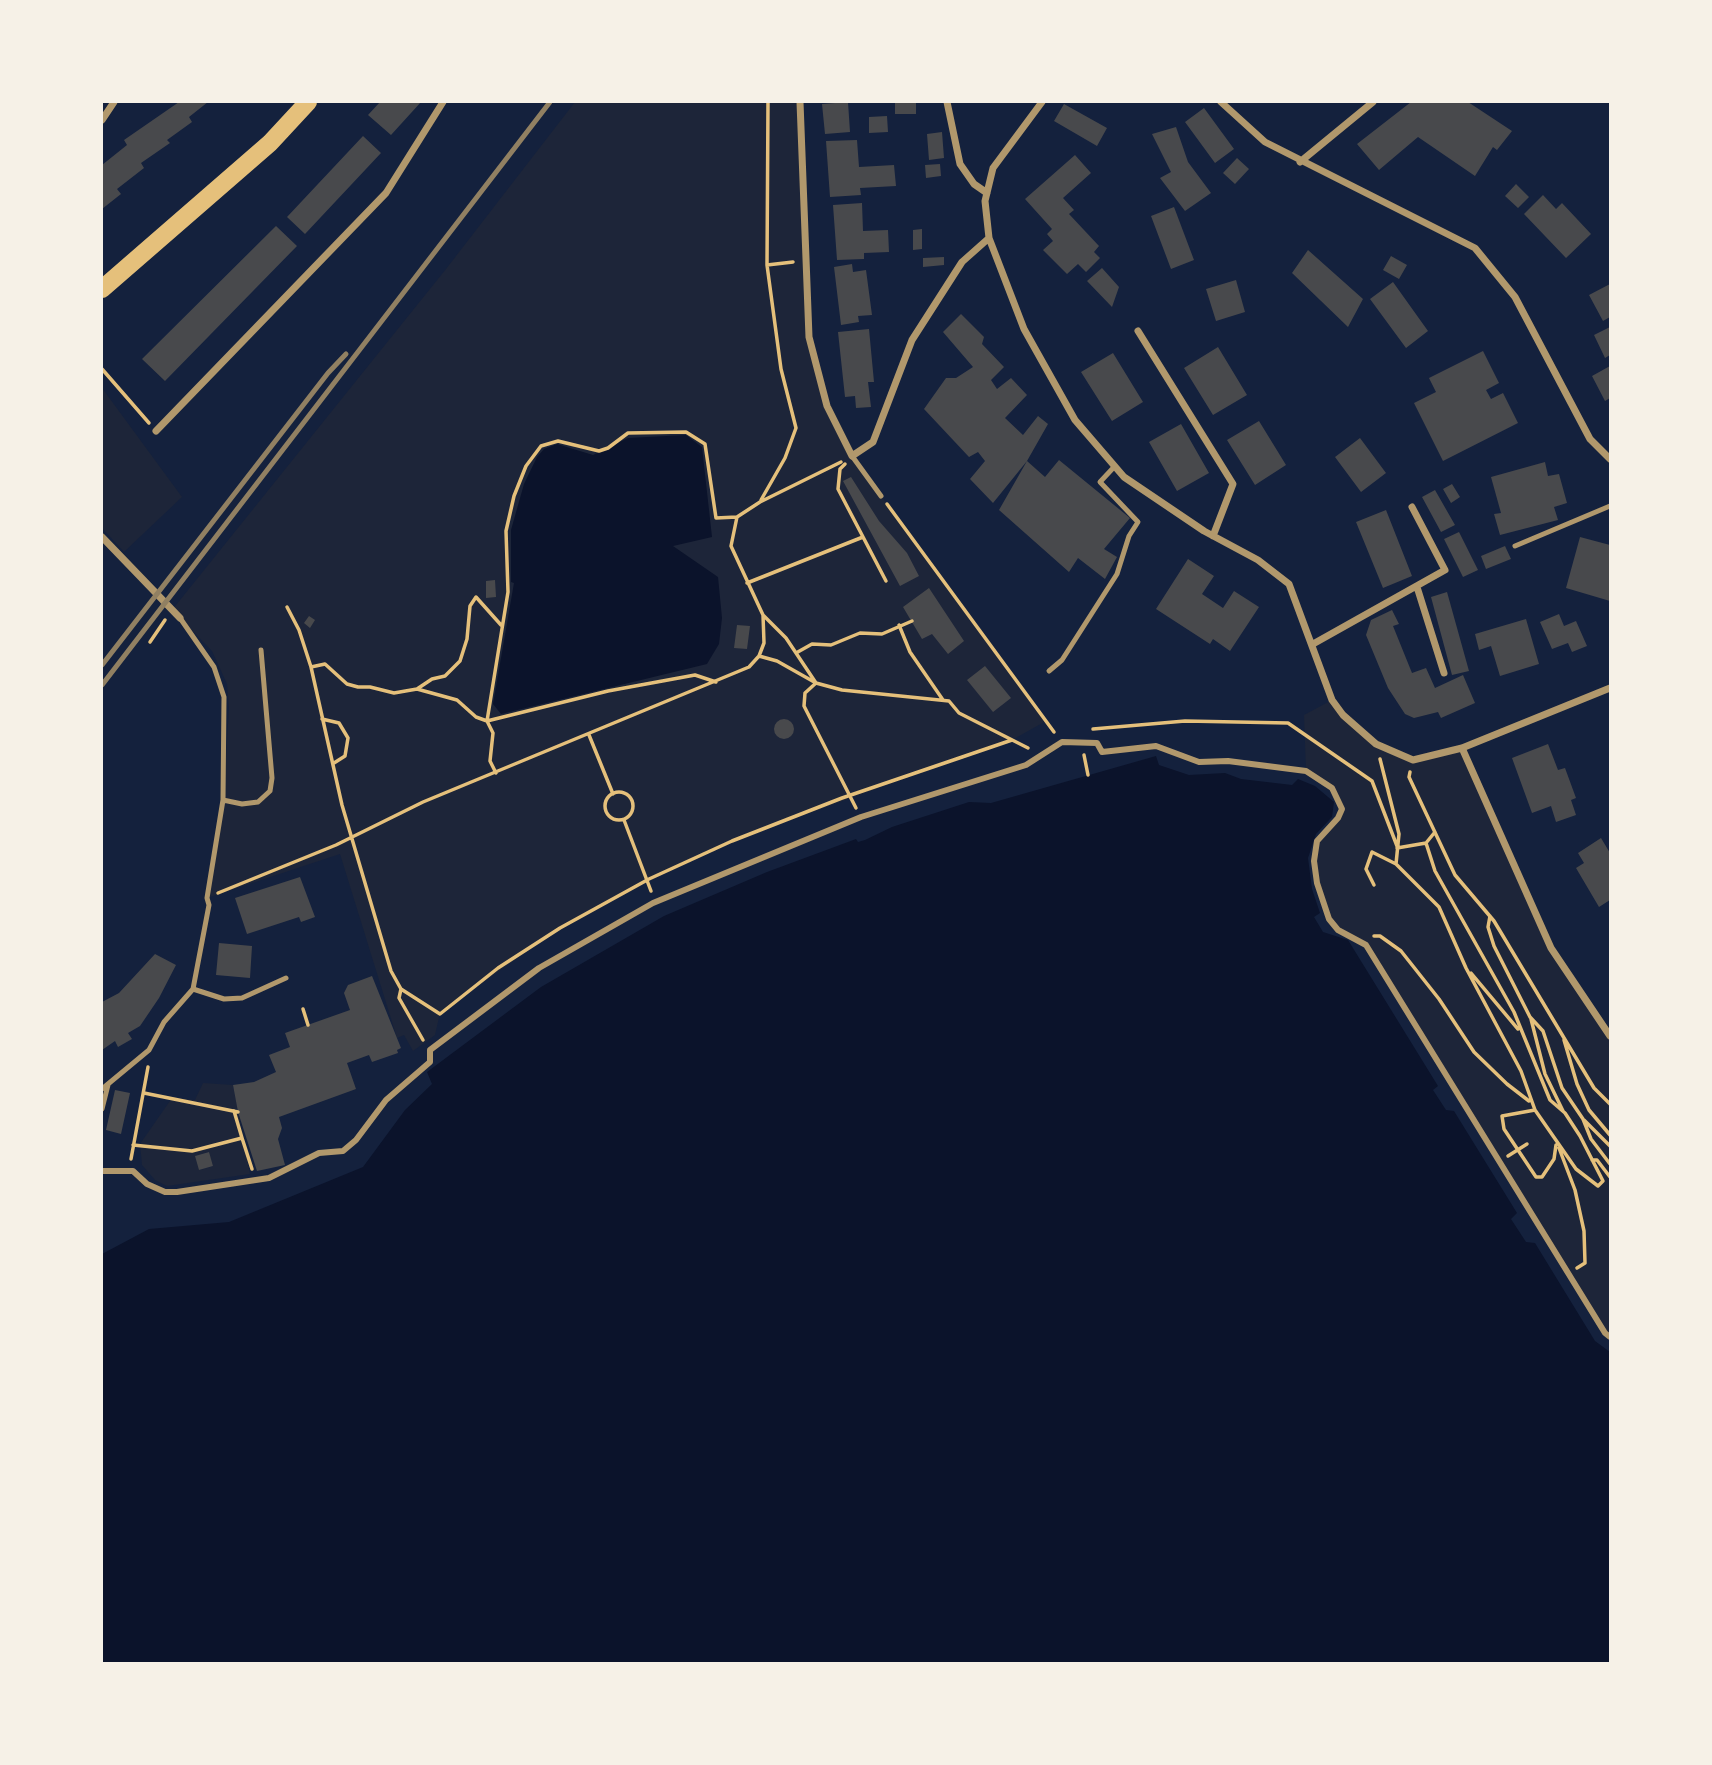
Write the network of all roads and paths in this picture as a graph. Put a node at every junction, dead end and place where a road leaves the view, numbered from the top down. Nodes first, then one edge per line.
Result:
1 (114, 102) edge
2 (308, 102) edge
3 (443, 102) edge
4 (768, 102) edge
5 (800, 102) edge
6 (947, 102) edge
7 (1042, 102) edge
8 (1222, 102) edge
9 (1373, 102) edge
10 (102, 120) edge
11 (1300, 162) junction
12 (987, 193) junction
13 (989, 238) junction
14 (805, 260) junction
15 (767, 265) junction
16 (102, 289) edge
17 (1139, 331) dead end
18 (102, 369) edge
19 (156, 431) joint
20 (852, 456) junction
21 (1611, 458) edge
22 (1115, 466) junction
23 (881, 496) joint
24 (760, 502) junction
25 (1611, 506) edge
26 (1412, 507) dead end
27 (737, 517) junction
28 (1213, 536) junction
29 (102, 537) edge
30 (863, 537) junction
31 (1515, 546) dead end
32 (887, 581) dead end
33 (747, 583) junction
34 (1417, 587) junction
35 (287, 607) dead end
36 (172, 610) junction
37 (763, 615) junction
38 (180, 618) joint
39 (912, 621) dead end
40 (501, 625) junction
41 (899, 625) junction
42 (149, 642) dead end
43 (1313, 644) junction
44 (261, 650) dead end
45 (796, 653) junction
46 (759, 656) junction
47 (311, 667) junction
48 (1049, 671) dead end
49 (1444, 673) dead end
50 (716, 682) junction
51 (816, 683) junction
52 (1611, 688) edge
53 (417, 689) junction
54 (943, 700) junction
55 (322, 719) junction
56 (487, 721) junction
57 (1084, 730) dead end
58 (589, 735) junction
59 (1012, 740) junction
60 (1062, 743) junction
61 (1082, 743) junction
62 (1376, 744) junction
63 (1462, 748) junction
64 (1040, 754) junction
65 (1413, 760) junction
66 (334, 763) junction
67 (496, 773) junction
68 (1088, 775) dead end
69 (613, 794) junction
70 (850, 798) junction
71 (223, 800) junction
72 (861, 817) junction
73 (624, 820) junction
74 (1435, 832) junction
75 (353, 835) junction
76 (1426, 843) junction
77 (1397, 848) junction
78 (1396, 864) junction
79 (649, 879) junction
80 (1374, 885) dead end
81 (207, 898) junction
82 (653, 903) junction
83 (1490, 916) junction
84 (1355, 937) junction
85 (1466, 968) junction
86 (286, 978) dead end
87 (193, 989) junction
88 (401, 989) junction
89 (303, 1009) dead end
90 (1530, 1017) junction
91 (308, 1025) dead end
92 (1520, 1030) junction
93 (1563, 1034) junction
94 (1611, 1036) edge
95 (149, 1050) junction
96 (430, 1050) junction
97 (105, 1087) edge
98 (143, 1093) junction
99 (1531, 1102) junction
100 (1611, 1104) edge
101 (102, 1109) edge
102 (1535, 1110) junction
103 (1564, 1113) junction
104 (1583, 1118) junction
105 (1611, 1135) edge
106 (242, 1138) junction
107 (1556, 1143) junction
108 (1527, 1144) dead end
109 (134, 1145) junction
110 (1611, 1146) edge
111 (1517, 1150) junction
112 (1592, 1160) junction
113 (1500, 1161) junction
114 (1609, 1162) edge
115 (102, 1171) edge
116 (133, 1171) junction
117 (1610, 1176) edge
118 (256, 1181) junction
119 (1568, 1273) junction
120 (1611, 1337) edge

1 - 10 street
2 - 16 main road
3 - 19 street
4 - 15 path
5 - 14 street
6 - 12 street
7 - 12 street
8 - 11 street
9 - 11 street
11 - 21 street
12 - 13 street
13 - 20 street
13 - 22 street
14 - 15 path
14 - 20 street
15 - 24 path
17 - 28 street
18 - 19 path
20 - 23 lane
20 - 24 path
20 - 30 path
22 - 28 street
22 - 48 lane
23 - 60 path
24 - 27 path
25 - 31 lane
26 - 34 street
27 - 33 path
27 - 40 path
28 - 43 street
29 - 36 street
30 - 32 path
30 - 33 path
33 - 37 path
34 - 43 street
34 - 49 street
35 - 47 path
36 - 38 street
36 - 42 path
37 - 45 path
37 - 46 path
38 - 71 lane
39 - 41 path
40 - 53 path
40 - 56 path
41 - 45 path
41 - 54 path
43 - 62 street
44 - 71 lane
45 - 51 path
46 - 50 path
46 - 51 path
47 - 53 path
47 - 55 path
50 - 56 path
50 - 58 path
51 - 54 path
51 - 70 path
52 - 63 street
53 - 56 path
54 - 59 path
55 - 66 path
55 - 66 path
56 - 67 path
57 - 77 path
58 - 67 path
58 - 69 path
59 - 64 path
59 - 70 path
60 - 61 street
60 - 64 street
61 - 68 path
61 - 84 street
62 - 65 street
62 - 77 path
63 - 65 street
63 - 94 street
64 - 72 street
65 - 74 path
66 - 75 path
67 - 75 path
69 - 73 path
69 - 73 path
70 - 72 path
70 - 79 path
71 - 81 lane
72 - 82 street
73 - 79 path
74 - 76 path
74 - 83 path
75 - 81 path
75 - 88 path
76 - 77 path
76 - 92 path
77 - 78 path
78 - 80 path
78 - 85 path
79 - 82 path
79 - 88 path
81 - 87 lane
82 - 96 street
83 - 90 path
83 - 93 path
84 - 99 path
84 - 113 street
85 - 92 path
85 - 99 path
86 - 87 lane
87 - 95 lane
88 - 96 path
89 - 91 path
90 - 103 path
90 - 104 path
92 - 103 path
93 - 100 path
93 - 105 path
95 - 97 lane
95 - 98 path
96 - 118 street
97 - 101 lane
98 - 106 path
98 - 109 path
99 - 102 path
102 - 107 path
102 - 111 path
103 - 112 path
104 - 110 path
104 - 114 path
106 - 109 path
106 - 118 path
107 - 111 path
107 - 112 path
107 - 119 path
108 - 111 path
109 - 116 path
111 - 113 path
112 - 117 path
113 - 119 street
114 - 117 path
115 - 116 street
116 - 118 street
119 - 120 street

